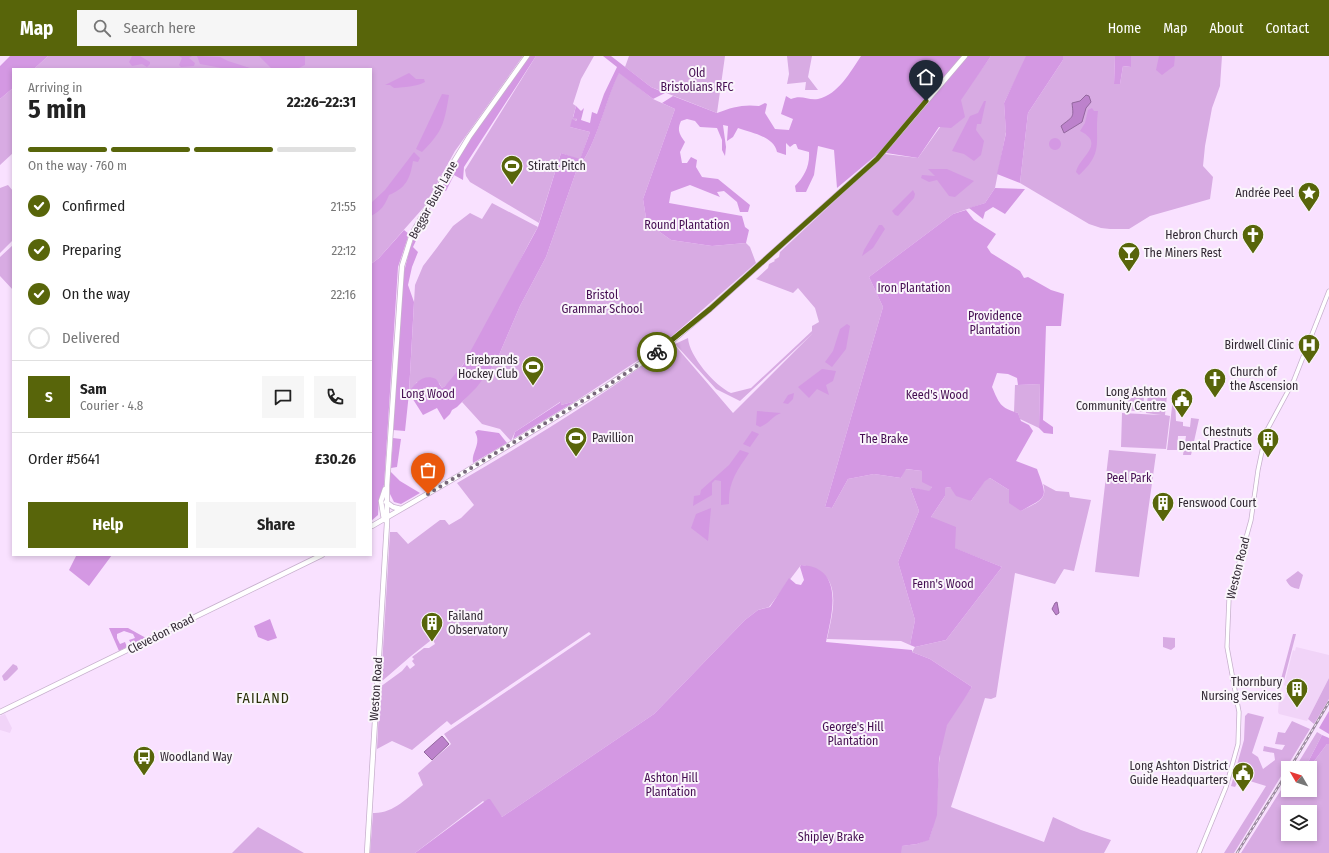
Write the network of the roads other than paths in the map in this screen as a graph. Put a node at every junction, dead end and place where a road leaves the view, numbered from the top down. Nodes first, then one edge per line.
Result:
1 (527, 56) edge
2 (965, 56) edge
3 (1329, 290) edge
4 (387, 485) junction
5 (386, 502) junction
6 (401, 509) junction
7 (385, 518) junction
8 (372, 525) edge
9 (320, 556) edge
10 (0, 712) edge
11 (367, 853) edge
12 (1199, 853) edge

1 - 4 main road, Beggar Bush Lane
2 - 6 main road
3 - 12 street, Weston Road
4 - 5 main road, Beggar Bush Lane
4 - 7 main road, Beggar Bush Lane
5 - 6 main road
5 - 7 main road, Beggar Bush Lane
6 - 7 main road
7 - 8 main road
7 - 11 main road, Weston Road
9 - 10 main road, Clevedon Road

